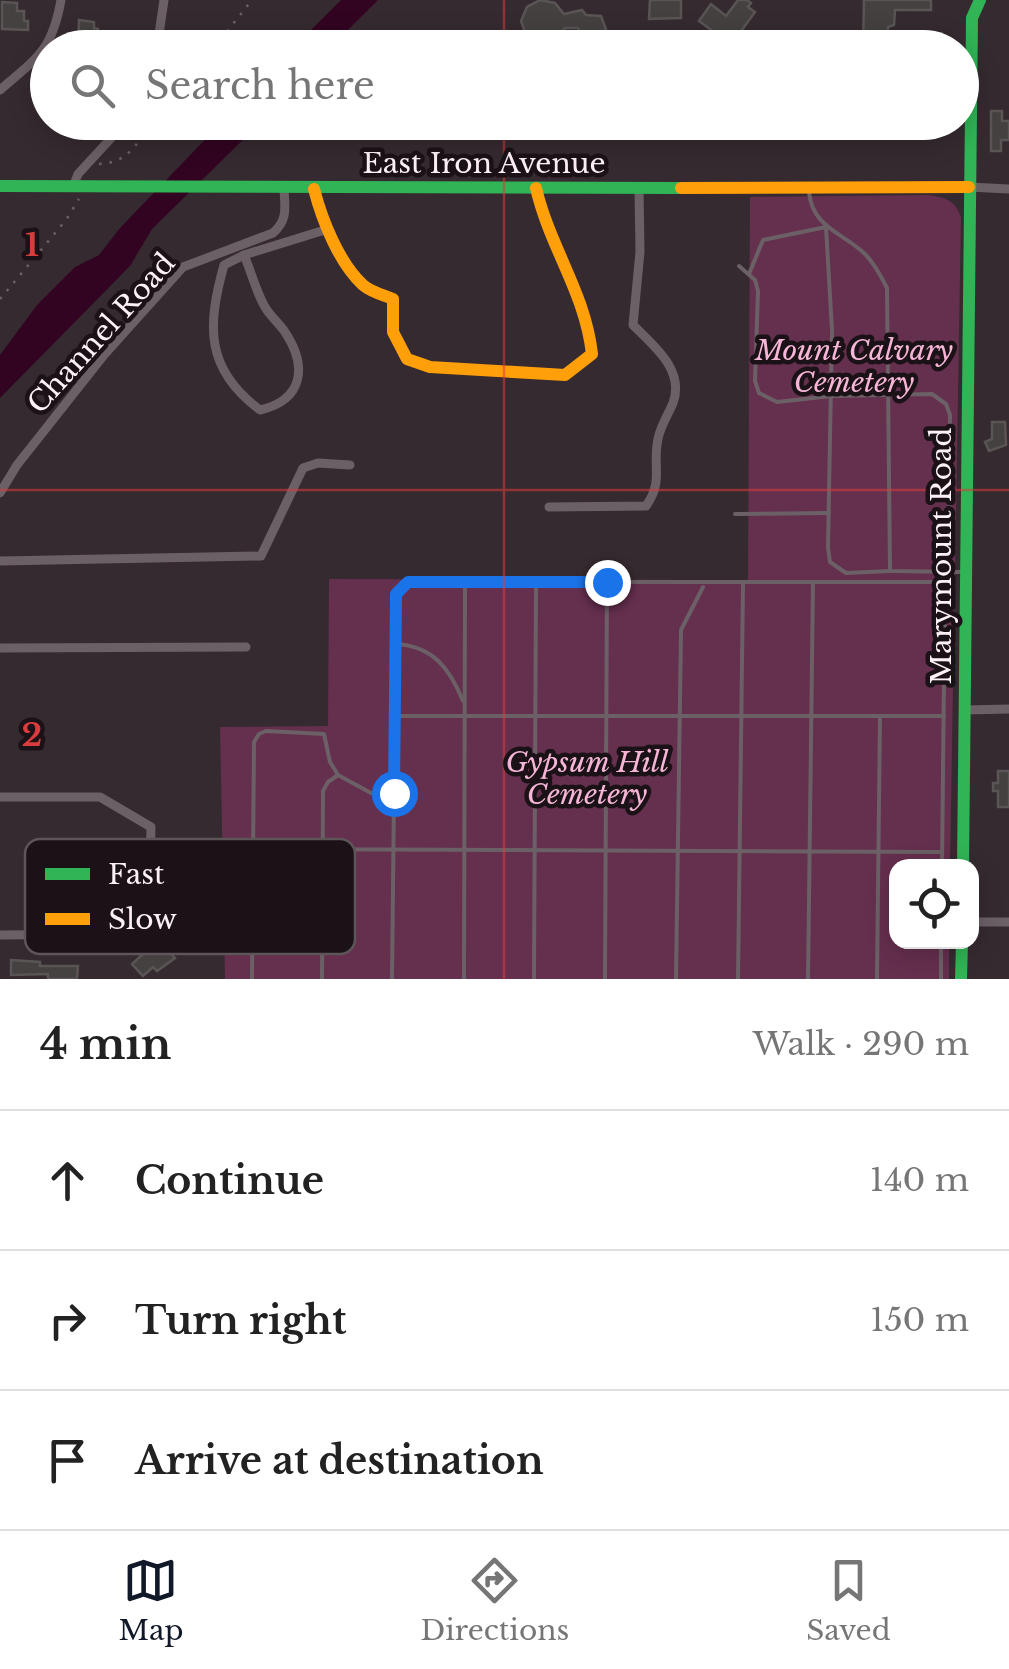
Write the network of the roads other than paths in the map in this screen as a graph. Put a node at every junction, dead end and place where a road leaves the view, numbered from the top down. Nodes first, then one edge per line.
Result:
1 (61, 0) edge
2 (164, 0) edge
3 (980, 0) edge
4 (54, 30) edge
5 (160, 30) edge
6 (972, 30) edge
7 (30, 63) edge
8 (0, 90) edge
9 (109, 140) edge
10 (970, 140) edge
11 (0, 186) edge
12 (969, 186) junction
13 (78, 187) junction
14 (808, 187) junction
15 (536, 188) junction
16 (639, 188) junction
17 (314, 189) junction
18 (284, 190) junction
19 (1009, 190) edge
20 (826, 226) junction
21 (328, 230) junction
22 (244, 255) junction
23 (739, 266) dead end
24 (750, 274) junction
25 (831, 396) junction
26 (890, 396) junction
27 (350, 464) dead end
28 (0, 492) edge
29 (548, 507) dead end
30 (829, 513) junction
31 (736, 514) dead end
32 (0, 561) edge
33 (890, 571) junction
34 (949, 572) junction
35 (966, 572) junction
36 (465, 582) junction
37 (536, 582) junction
38 (607, 582) junction
39 (743, 582) junction
40 (813, 582) junction
41 (702, 588) dead end
42 (396, 644) junction
43 (246, 647) dead end
44 (0, 648) edge
45 (466, 707) junction
46 (1009, 709) edge
47 (965, 710) junction
48 (395, 716) junction
49 (466, 716) junction
50 (536, 716) junction
51 (606, 716) junction
52 (680, 716) junction
53 (742, 716) junction
54 (811, 716) junction
55 (880, 716) junction
56 (944, 716) junction
57 (338, 776) junction
58 (394, 793) junction
59 (0, 797) edge
60 (150, 839) edge
61 (252, 839) edge
62 (323, 839) edge
63 (355, 849) edge
64 (393, 849) junction
65 (465, 850) junction
66 (534, 850) junction
67 (606, 850) junction
68 (678, 851) junction
69 (740, 851) junction
70 (810, 852) junction
71 (879, 852) junction
72 (942, 852) junction
73 (942, 859) edge
74 (963, 859) edge
75 (979, 922) edge
76 (1009, 922) edge
77 (0, 935) edge
78 (25, 935) edge
79 (942, 949) edge
80 (962, 949) edge
81 (322, 954) edge
82 (322, 979) edge
83 (392, 979) edge
84 (464, 979) edge
85 (534, 979) edge
86 (605, 979) edge
87 (676, 979) edge
88 (738, 979) edge
89 (808, 979) edge
90 (877, 979) edge
91 (941, 979) edge
92 (961, 979) edge

1 - 4 street
2 - 5 street
3 - 6 street, Marymount Road
7 - 8 street
9 - 13 street
10 - 12 street, Marymount Road
11 - 13 street, East Iron Avenue
12 - 14 street, East Iron Avenue
12 - 19 street
12 - 35 street, Marymount Road
13 - 18 street, East Iron Avenue
14 - 16 street, East Iron Avenue
14 - 20 lane
15 - 16 street, East Iron Avenue
15 - 17 street, East Iron Avenue
15 - 21 street
16 - 29 street
17 - 18 street, East Iron Avenue
17 - 21 street
18 - 28 street, Channel Road
20 - 24 lane
20 - 25 lane
20 - 26 lane
21 - 22 street
22 - 22 street
23 - 24 lane
24 - 25 lane
25 - 26 lane
25 - 30 lane
26 - 33 lane
26 - 34 lane
27 - 32 street
30 - 31 lane
30 - 33 lane
33 - 34 lane
34 - 35 lane
35 - 47 street, Marymount Road
36 - 37 lane
36 - 42 lane
36 - 45 lane
37 - 38 lane
37 - 50 lane
38 - 39 lane
38 - 51 lane
39 - 40 lane
39 - 53 lane
40 - 54 lane
40 - 56 lane
41 - 52 lane
42 - 45 lane
42 - 48 lane
43 - 44 street
45 - 49 lane
46 - 47 street
47 - 74 street, Marymount Road
48 - 49 lane
48 - 58 lane
49 - 50 lane
49 - 65 lane
50 - 51 lane
50 - 66 lane
51 - 52 lane
51 - 67 lane
52 - 53 lane
52 - 68 lane
53 - 54 lane
53 - 69 lane
54 - 55 lane
54 - 70 lane
55 - 56 lane
55 - 71 lane
56 - 72 lane
57 - 58 lane
57 - 61 lane
57 - 62 lane
58 - 64 lane
59 - 60 street
63 - 64 lane
64 - 65 lane
64 - 83 lane
65 - 66 lane
65 - 84 lane
66 - 67 lane
66 - 85 lane
67 - 68 lane
67 - 86 lane
68 - 69 lane
68 - 87 lane
69 - 70 lane
69 - 88 lane
70 - 71 lane
70 - 89 lane
71 - 72 lane
71 - 90 lane
72 - 73 lane
75 - 76 street
77 - 78 street
79 - 91 lane
80 - 92 street
81 - 82 lane

